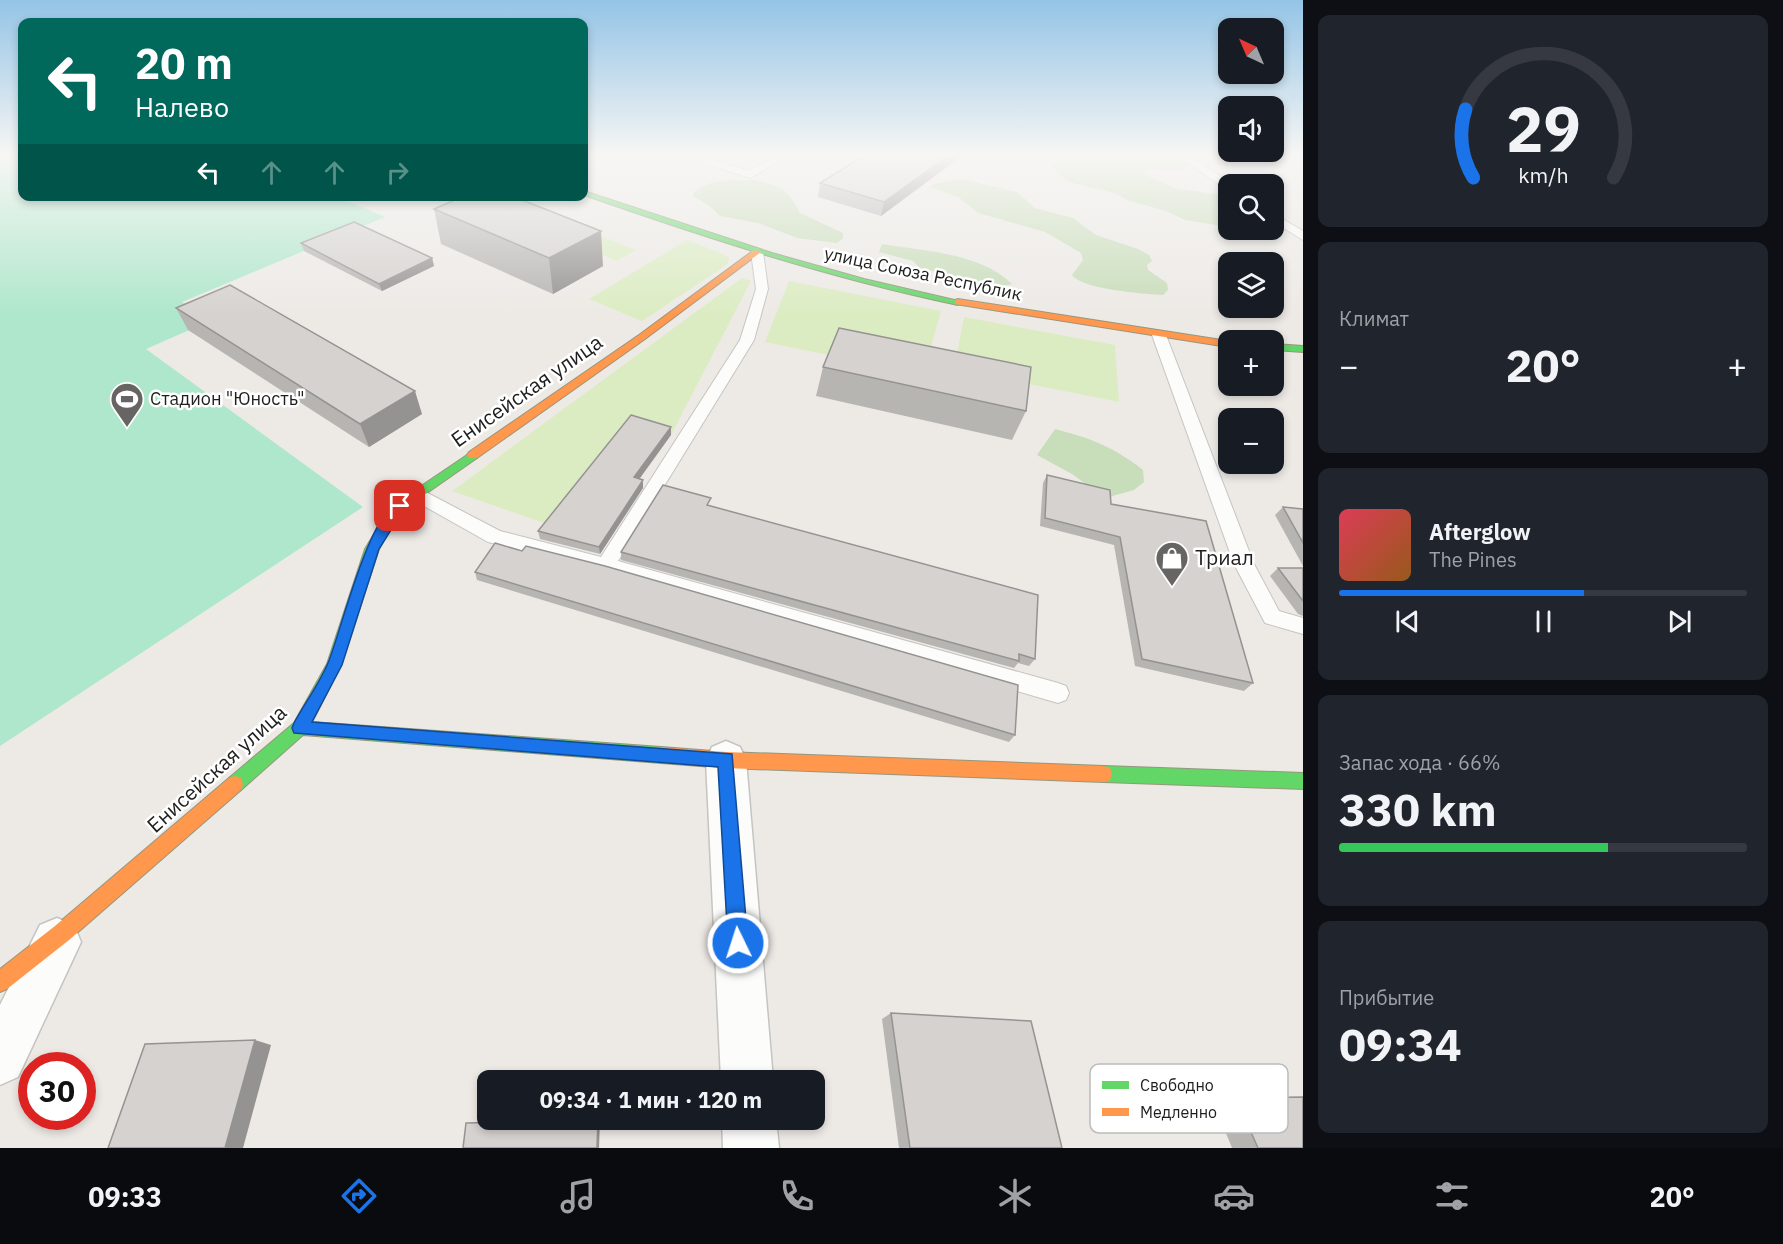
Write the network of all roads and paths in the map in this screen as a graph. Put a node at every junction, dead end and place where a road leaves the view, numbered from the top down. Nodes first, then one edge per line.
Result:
1 (630, 209) edge
2 (1284, 224) edge
3 (1303, 236) edge
4 (757, 252) junction
5 (1159, 335) junction
6 (1218, 343) edge
7 (1284, 348) edge
8 (1303, 349) edge
9 (414, 494) junction
10 (606, 565) junction
11 (1303, 626) edge
12 (1058, 693) dead end
13 (300, 728) junction
14 (726, 760) junction
15 (1303, 781) edge
16 (62, 933) junction
17 (0, 982) edge
18 (0, 1059) edge
19 (746, 1070) edge
20 (750, 1130) edge
21 (751, 1148) edge

1 - 4 street, улица Союза Республик
2 - 3 lane
4 - 5 street, улица Союза Республик
4 - 9 street, Енисейская улица
4 - 10 lane
5 - 6 street, улица Союза Республик
5 - 11 lane
7 - 8 street
9 - 10 lane
9 - 13 street, Енисейская улица
10 - 12 lane
13 - 14 street
13 - 16 street, Енисейская улица
14 - 15 street
14 - 19 street
16 - 17 street, Енисейская улица
16 - 18 street
20 - 21 street

